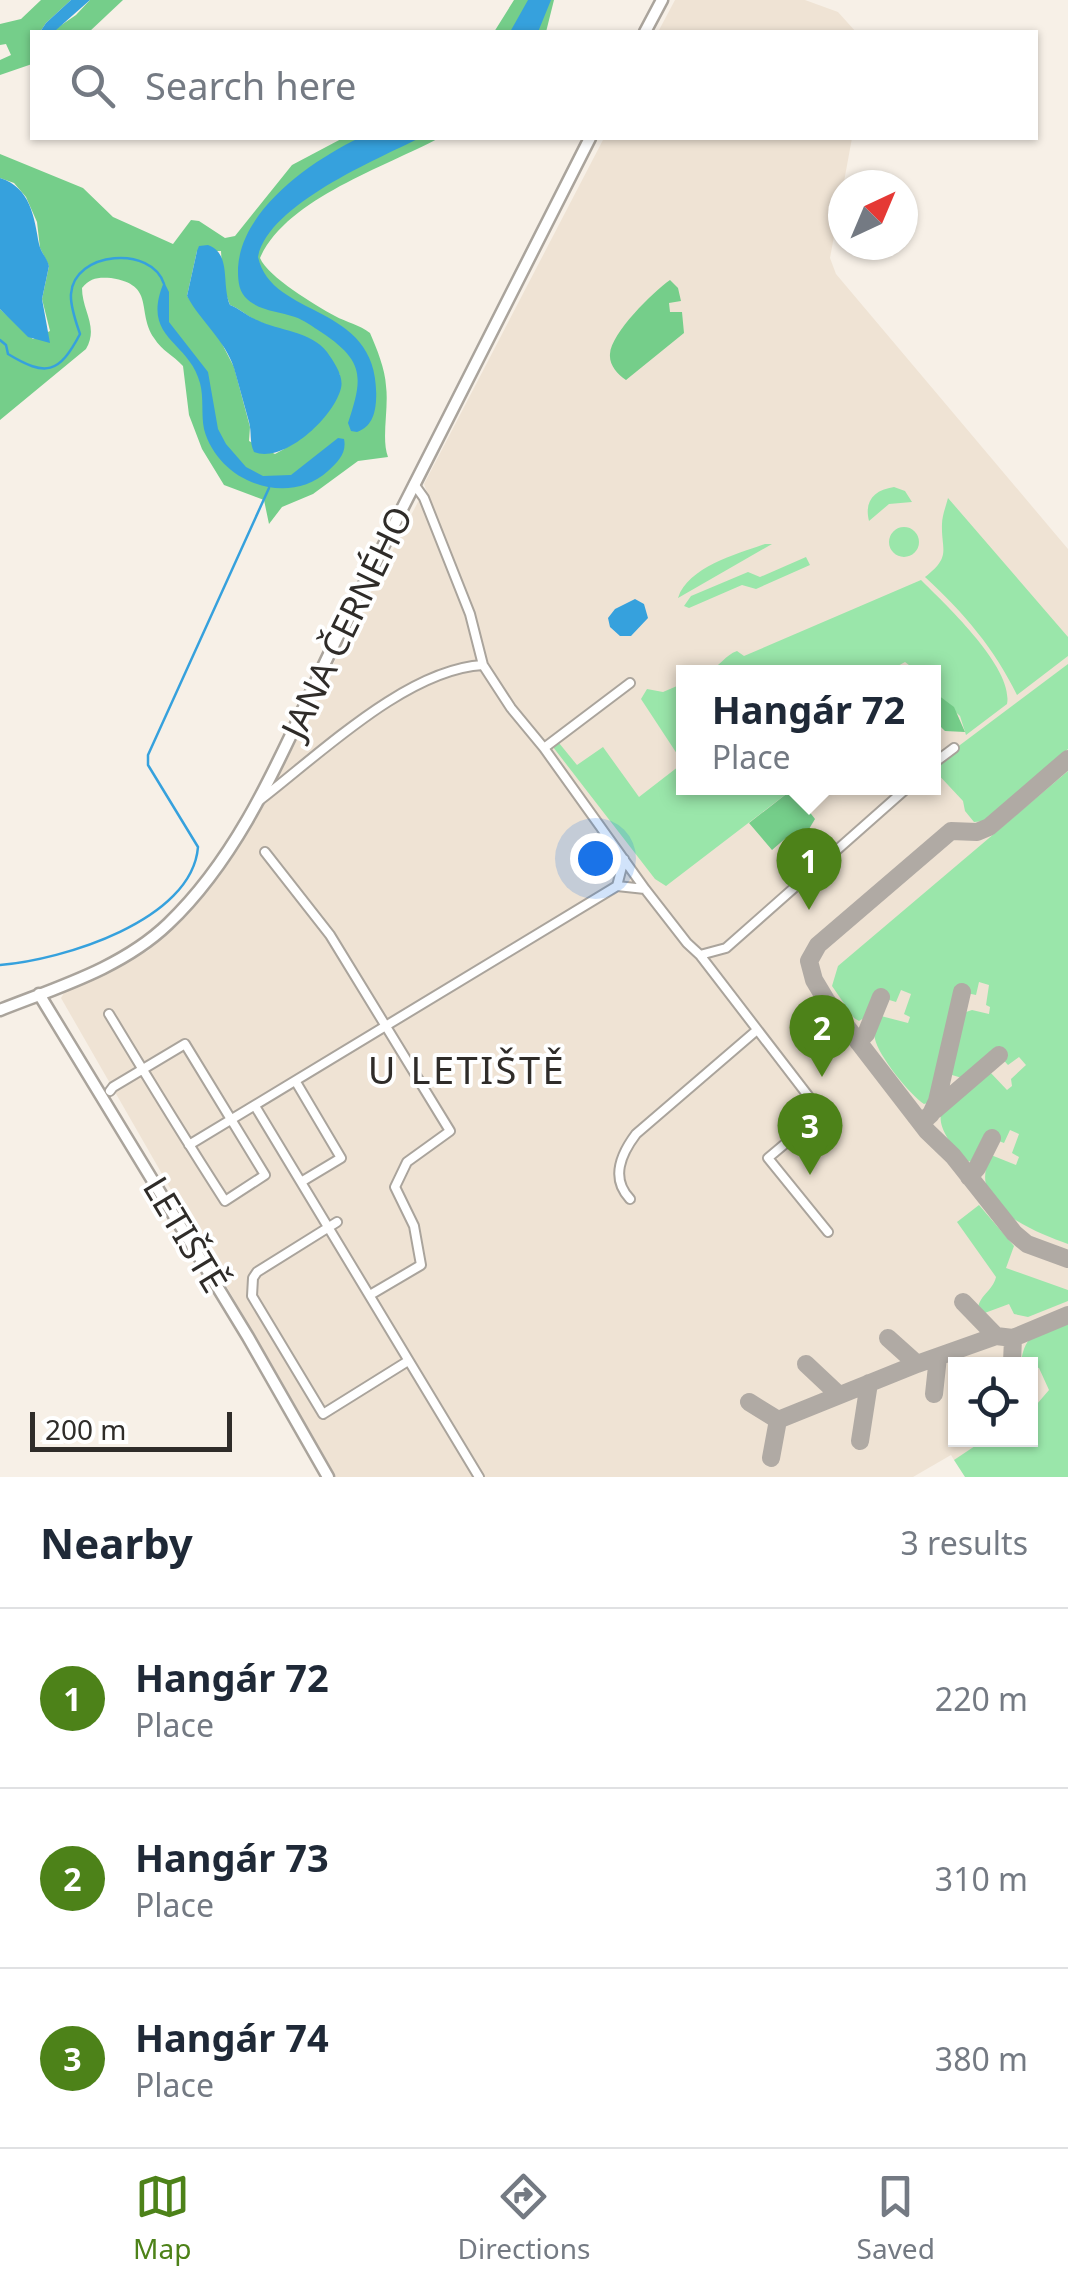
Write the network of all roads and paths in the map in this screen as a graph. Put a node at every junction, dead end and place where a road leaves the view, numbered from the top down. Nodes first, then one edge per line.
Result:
1 (662, 0) edge
2 (646, 30) edge
3 (589, 140) edge
4 (414, 484) junction
5 (483, 665) junction
6 (630, 684) dead end
7 (544, 748) junction
8 (954, 748) dead end
9 (941, 758) edge
10 (899, 795) edge
11 (253, 806) junction
12 (265, 852) dead end
13 (624, 859) junction
14 (617, 886) junction
15 (645, 889) junction
16 (700, 955) junction
17 (39, 994) junction
18 (0, 1010) edge
19 (109, 1014) dead end
20 (387, 1027) junction
21 (757, 1030) junction
22 (143, 1070) junction
23 (296, 1082) junction
24 (110, 1090) dead end
25 (255, 1106) junction
26 (232, 1118) junction
27 (189, 1145) junction
28 (301, 1182) junction
29 (630, 1199) dead end
30 (332, 1224) junction
31 (828, 1232) dead end
32 (370, 1295) junction
33 (408, 1361) junction
34 (328, 1477) edge
35 (480, 1477) edge

1 - 2 street
3 - 4 street, JANA ČERNÉHO
4 - 5 street
4 - 11 street, JANA ČERNÉHO
5 - 7 street
5 - 11 street
6 - 7 street
7 - 13 street
8 - 9 street
10 - 16 street
11 - 17 street, JANA ČERNÉHO
12 - 20 street
13 - 14 street
13 - 15 street
14 - 15 street
14 - 20 street
15 - 16 street
16 - 21 street
17 - 18 street, JANA ČERNÉHO
17 - 34 street, LETIŠTĚ
19 - 22 street
20 - 23 street
20 - 32 street
21 - 29 street
21 - 31 street
22 - 24 street
22 - 26 street
22 - 27 street
23 - 25 street
23 - 28 street
25 - 26 street
25 - 28 street
26 - 27 street
26 - 27 street
28 - 30 street
30 - 32 street
30 - 33 street
32 - 33 street
33 - 35 street

